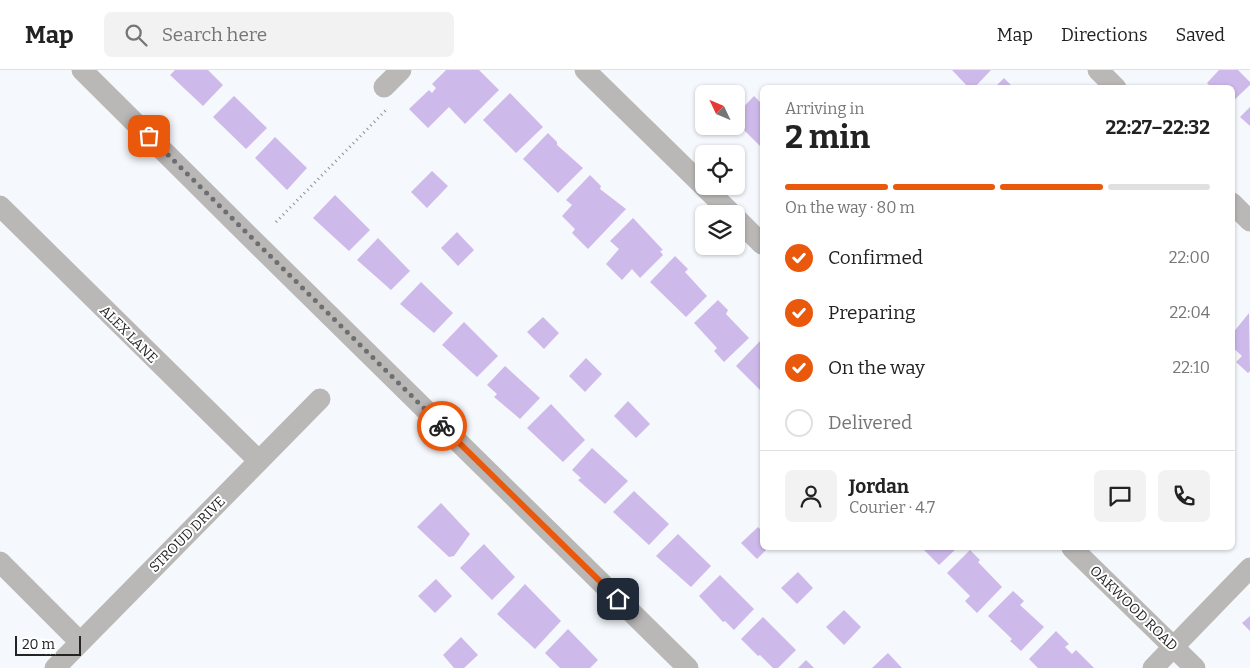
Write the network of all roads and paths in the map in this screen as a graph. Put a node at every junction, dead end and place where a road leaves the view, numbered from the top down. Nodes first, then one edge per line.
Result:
1 (82, 70) edge
2 (401, 70) edge
3 (585, 70) edge
4 (1098, 70) edge
5 (1113, 85) edge
6 (389, 95) joint
7 (723, 205) edge
8 (0, 206) edge
9 (1235, 206) edge
10 (1250, 221) edge
11 (276, 222) dead end
12 (745, 227) edge
13 (760, 242) edge
14 (320, 399) dead end
15 (259, 462) junction
16 (1074, 550) edge
17 (0, 562) edge
18 (1250, 568) edge
19 (80, 642) junction
20 (1174, 647) junction
21 (55, 668) edge
22 (688, 668) edge
23 (1153, 668) edge
24 (1195, 668) edge

1 - 22 street
2 - 6 street
3 - 7 street
4 - 5 street
6 - 11 path
8 - 15 street, ALEX LANE
9 - 10 street
12 - 13 street
14 - 15 street, STROUD DRIVE
15 - 19 street, STROUD DRIVE
16 - 20 street, OAKWOOD ROAD
17 - 19 street
18 - 20 street
19 - 21 street, STROUD DRIVE
20 - 23 street
20 - 24 street, OAKWOOD ROAD

